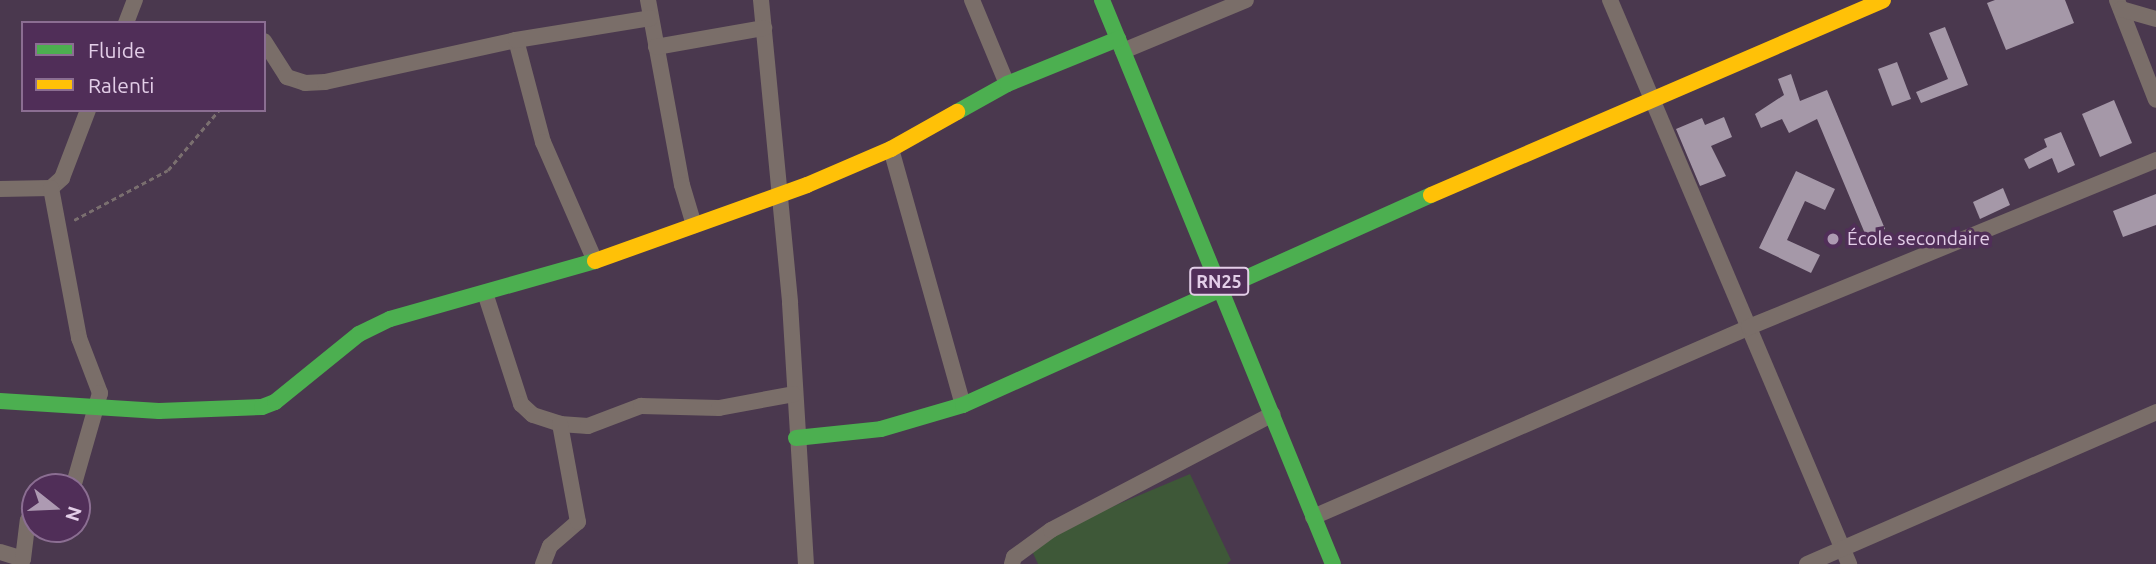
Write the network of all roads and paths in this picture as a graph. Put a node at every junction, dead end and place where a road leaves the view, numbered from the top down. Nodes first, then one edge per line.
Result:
1 (135, 0) edge
2 (648, 0) edge
3 (761, 0) edge
4 (972, 0) edge
5 (1102, 0) edge
6 (1246, 0) edge
7 (1609, 0) edge
8 (1883, 0) edge
9 (2119, 5) edge
10 (650, 18) junction
11 (2156, 19) edge
12 (127, 21) edge
13 (764, 28) junction
14 (516, 40) junction
15 (266, 44) edge
16 (1120, 45) junction
17 (656, 47) junction
18 (1007, 84) junction
19 (2156, 100) edge
20 (1650, 101) junction
21 (87, 112) edge
22 (217, 112) edge
23 (891, 149) junction
24 (2156, 160) edge
25 (51, 188) junction
26 (0, 189) edge
27 (780, 194) junction
28 (694, 225) junction
29 (55, 227) junction
30 (595, 261) junction
31 (1222, 287) junction
32 (486, 296) junction
33 (1749, 327) junction
34 (794, 394) junction
35 (0, 401) edge
36 (963, 405) junction
37 (96, 409) junction
38 (2156, 412) edge
39 (1273, 414) junction
40 (560, 424) junction
41 (796, 438) junction
42 (77, 473) edge
43 (1312, 517) junction
44 (24, 543) edge
45 (1842, 548) junction
46 (0, 552) edge
47 (544, 564) edge
48 (806, 564) edge
49 (1012, 564) edge
50 (1333, 564) edge
51 (1807, 564) edge
52 (1849, 564) edge

1 - 12 street
2 - 10 street
3 - 13 street
4 - 18 street
5 - 16 street, RN25
6 - 16 street
7 - 20 street
8 - 20 street
9 - 11 street
9 - 19 street
10 - 14 street
10 - 17 street
13 - 17 street
13 - 27 street
14 - 15 street
14 - 30 street
16 - 18 street
16 - 31 street, RN25
17 - 28 street
18 - 23 street
20 - 31 street
20 - 33 street
21 - 25 street
22 - 29 path
23 - 27 street
23 - 36 street
24 - 33 street
25 - 26 street
25 - 29 street
27 - 28 street
27 - 34 street
28 - 30 street
29 - 37 street
30 - 32 street
31 - 36 street
31 - 39 street, RN25
32 - 37 street
32 - 40 street
33 - 43 street
33 - 45 street
34 - 40 street
34 - 41 street
35 - 37 street
36 - 41 street
37 - 42 street
38 - 45 street
39 - 43 street, RN25
39 - 49 street
40 - 47 street
41 - 48 street
43 - 50 street, RN25
44 - 46 street
45 - 51 street
45 - 52 street

